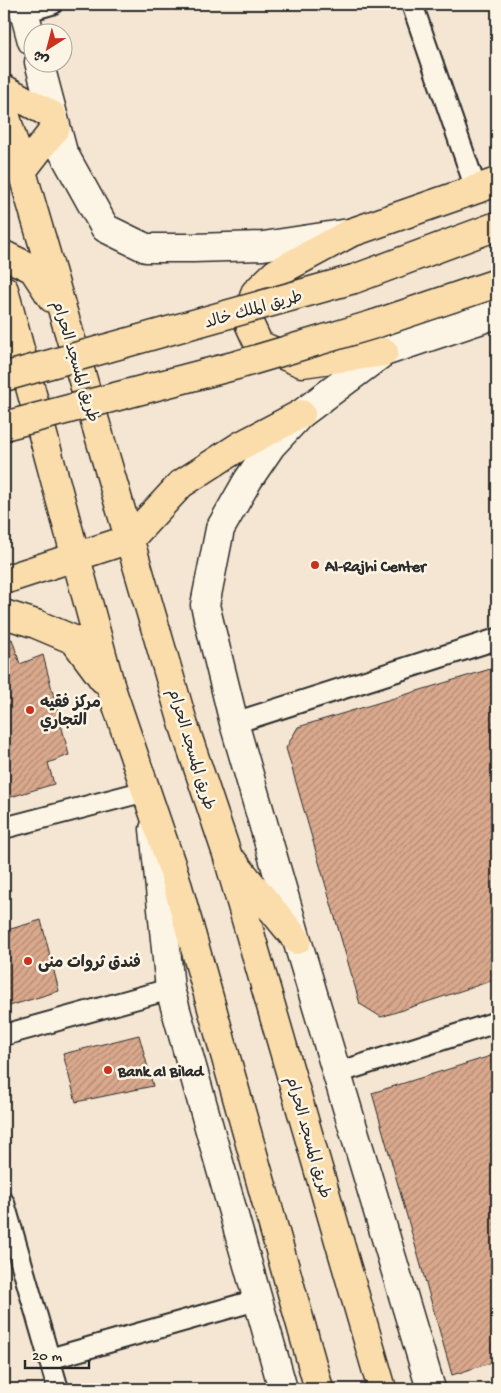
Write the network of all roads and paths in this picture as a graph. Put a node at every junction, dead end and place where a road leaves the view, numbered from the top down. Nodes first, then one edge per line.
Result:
1 (52, 4) edge
2 (412, 4) edge
3 (23, 8) edge
4 (27, 22) edge
5 (42, 72) edge
6 (4, 89) edge
7 (4, 110) edge
8 (54, 121) junction
9 (22, 172) junction
10 (487, 185) edge
11 (497, 226) edge
12 (350, 233) junction
13 (4, 255) edge
14 (497, 284) edge
15 (4, 290) edge
16 (497, 314) edge
17 (64, 316) junction
18 (384, 352) junction
19 (4, 377) edge
20 (301, 414) junction
21 (4, 426) edge
22 (130, 539) junction
23 (76, 556) junction
24 (4, 580) edge
25 (4, 614) edge
26 (497, 639) edge
27 (111, 688) junction
28 (234, 723) junction
29 (148, 798) junction
30 (4, 828) edge
31 (226, 854) junction
32 (297, 940) junction
33 (170, 989) junction
34 (497, 1022) edge
35 (4, 1035) edge
36 (337, 1073) junction
37 (4, 1203) edge
38 (257, 1300) junction
39 (49, 1359) junction
40 (58, 1389) edge
41 (283, 1389) edge
42 (319, 1389) edge
43 (382, 1389) edge
44 (431, 1389) edge

1 - 3 street
2 - 10 street
3 - 4 street
5 - 8 street
6 - 8 main road
7 - 9 main road, طريق المسجد الحرام
8 - 9 main road
8 - 12 street
9 - 17 main road, طريق المسجد الحرام
10 - 12 main road
11 - 19 main road, طريق الملك خالد, bridge
12 - 18 main road
13 - 17 main road
14 - 21 main road, bridge
15 - 23 main road
16 - 18 street
17 - 22 main road, طريق المسجد الحرام
18 - 20 street
20 - 22 main road
20 - 28 street
22 - 23 main road
22 - 31 main road, طريق المسجد الحرام
23 - 24 main road
23 - 27 main road
25 - 27 main road
26 - 28 street
27 - 29 main road
28 - 32 street
29 - 30 street
29 - 33 street
29 - 42 main road
31 - 32 main road
31 - 43 main road, طريق المسجد الحرام
32 - 36 street
33 - 35 street
33 - 38 street
34 - 36 street
36 - 44 street
37 - 39 street
38 - 39 street
38 - 41 street
39 - 40 street

